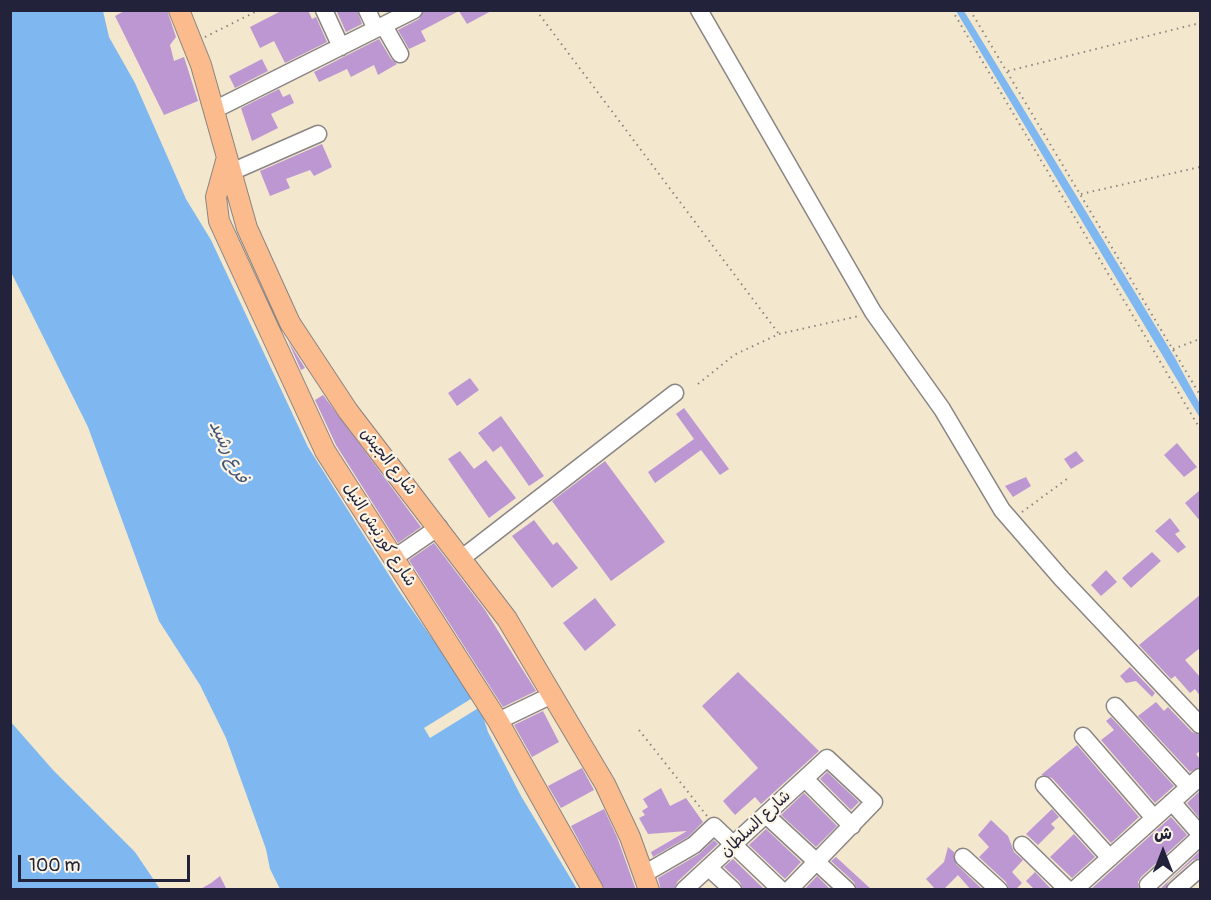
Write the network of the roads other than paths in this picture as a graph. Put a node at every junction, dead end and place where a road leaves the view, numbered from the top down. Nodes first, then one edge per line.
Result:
1 (324, 10) edge
2 (367, 10) edge
3 (699, 10) edge
4 (180, 11) edge
5 (413, 11) edge
6 (386, 22) edge
7 (341, 47) junction
8 (400, 54) dead end
9 (214, 110) junction
10 (318, 134) dead end
11 (228, 167) junction
12 (675, 393) dead end
13 (439, 527) junction
14 (394, 558) junction
15 (462, 558) junction
16 (552, 695) junction
17 (1115, 706) dead end
18 (498, 721) junction
19 (1200, 725) edge
20 (1083, 736) dead end
21 (805, 779) junction
22 (1195, 782) edge
23 (1044, 785) dead end
24 (1173, 802) junction
25 (766, 815) junction
26 (1154, 818) junction
27 (852, 826) junction
28 (1200, 836) edge
29 (734, 845) junction
30 (1022, 845) dead end
31 (963, 857) dead end
32 (1110, 858) junction
33 (815, 863) junction
34 (709, 868) junction
35 (1200, 868) edge
36 (646, 882) edge
37 (1148, 885) dead end
38 (593, 890) edge
39 (684, 890) edge
40 (733, 890) edge
41 (781, 890) edge
42 (789, 890) edge
43 (847, 890) edge
44 (999, 890) edge
45 (1068, 890) edge
46 (1074, 890) edge
47 (1175, 890) edge

1 - 7 street
2 - 6 street
3 - 19 street
4 - 9 main road, شارع الجيش
5 - 6 street
6 - 7 street
6 - 8 street
7 - 9 street
9 - 11 main road, شارع الجيش
10 - 11 street
11 - 13 main road, شارع الجيش
11 - 14 main road, شارع كورنيش النيل
12 - 15 street
13 - 14 street
13 - 15 main road, شارع الجيش
14 - 18 main road, شارع كورنيش النيل
15 - 16 main road, شارع الجيش
16 - 18 street
16 - 36 main road, شارع الجيش
17 - 22 street
18 - 38 main road, شارع كورنيش النيل
20 - 26 street
21 - 25 street, شارع السلطان
21 - 27 street
21 - 27 street, شارع السلطان
22 - 24 street
23 - 32 street
24 - 26 street
24 - 28 street
25 - 29 street, شارع السلطان
25 - 33 street
26 - 32 street
27 - 33 street
28 - 37 street
29 - 34 street, شارع السلطان
29 - 36 street
29 - 41 street
30 - 45 street
31 - 44 street
32 - 46 street
33 - 42 street
33 - 43 street
34 - 39 street, شارع السلطان
34 - 40 street
35 - 47 street

